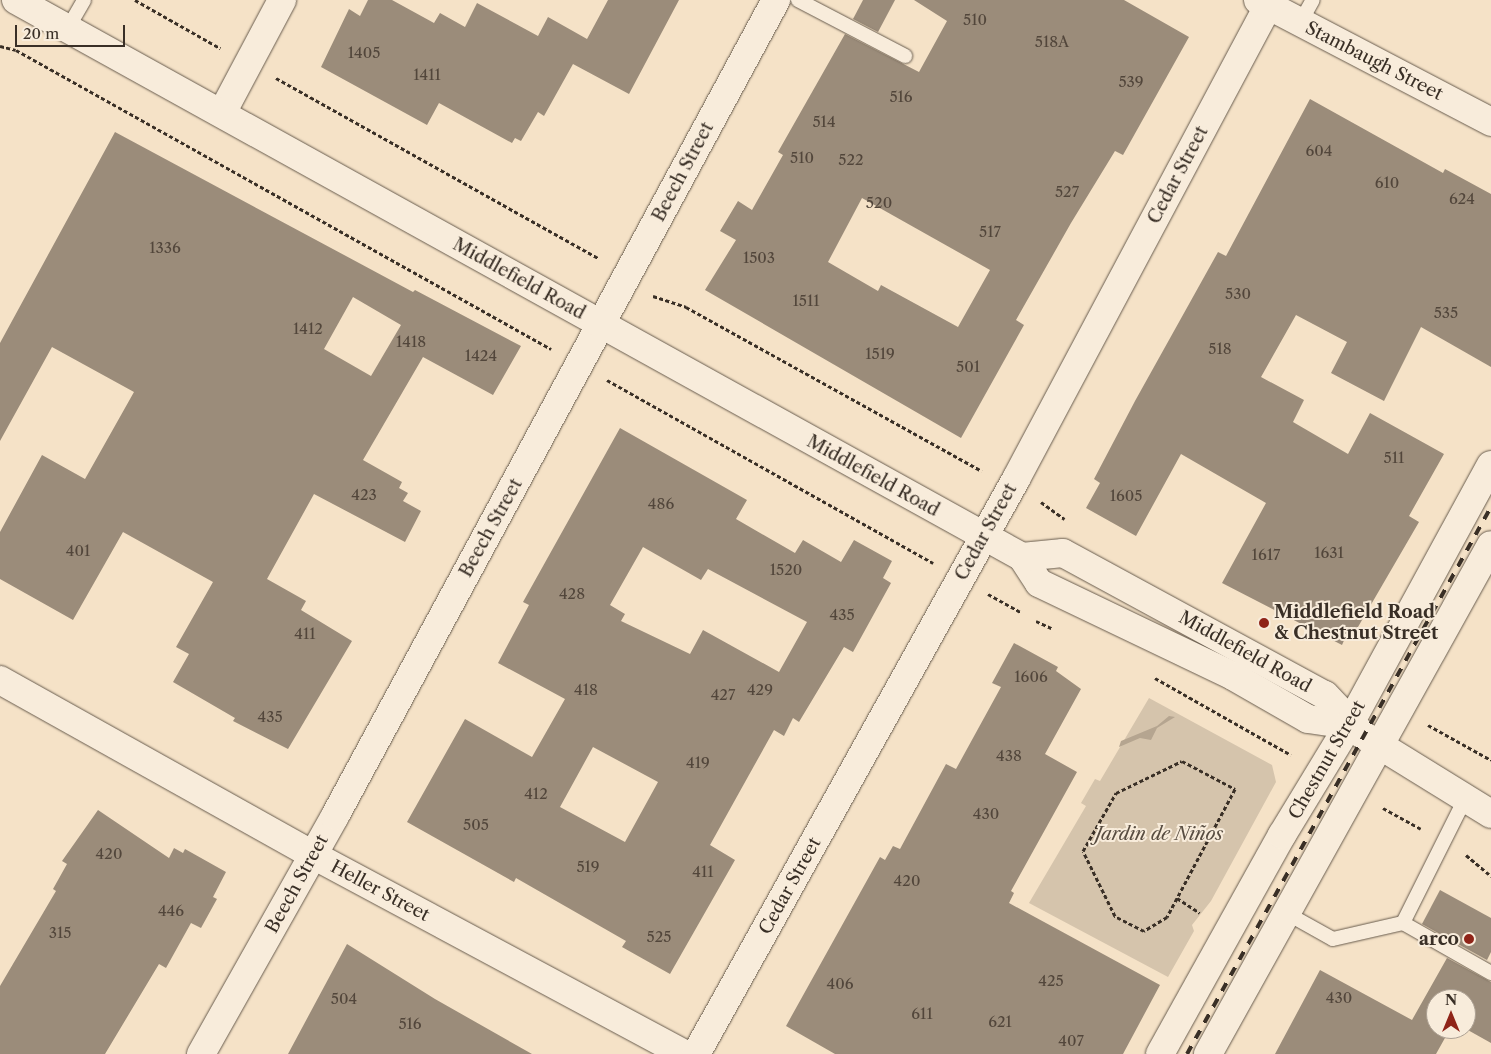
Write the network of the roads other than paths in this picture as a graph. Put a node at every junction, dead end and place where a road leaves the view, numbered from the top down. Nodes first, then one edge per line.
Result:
1 (16, 0) edge
2 (84, 0) edge
3 (282, 0) edge
4 (776, 0) edge
5 (798, 0) edge
6 (1263, 3) edge
7 (1307, 11) edge
8 (68, 28) junction
9 (905, 56) dead end
10 (222, 113) junction
11 (1491, 122) edge
12 (600, 324) junction
13 (1491, 465) edge
14 (982, 537) junction
15 (1491, 545) edge
16 (1022, 557) junction
17 (0, 680) edge
18 (1349, 725) junction
19 (1380, 746) junction
20 (1465, 799) junction
21 (1491, 814) edge
22 (313, 855) junction
23 (1288, 914) junction
24 (1403, 922) junction
25 (1491, 973) edge
26 (201, 1054) edge
27 (684, 1054) edge
28 (696, 1054) edge
29 (1160, 1054) edge
30 (1208, 1054) edge

1 - 8 street, Middlefield Road
2 - 8 lane
3 - 10 street
4 - 12 street, Beech Street
5 - 9 lane
6 - 7 street, Stambaugh Street
6 - 14 street, Cedar Street
7 - 11 street, Stambaugh Street
8 - 10 street, Middlefield Road
10 - 12 street, Middlefield Road
12 - 14 street, Middlefield Road
12 - 22 street, Beech Street
13 - 18 street, Chestnut Street
14 - 16 street, Middlefield Road
14 - 28 street, Cedar Street
15 - 19 street
16 - 18 street, Middlefield Road
16 - 18 street, Middlefield Road
17 - 22 street, Heller Street
18 - 19 street, Middlefield Road
18 - 29 street, Chestnut Street
19 - 20 street, Middlefield Road
19 - 23 street
20 - 21 street, Middlefield Road
20 - 24 lane
22 - 26 street, Beech Street
22 - 27 street, Heller Street
23 - 24 lane
23 - 30 street
24 - 25 lane

